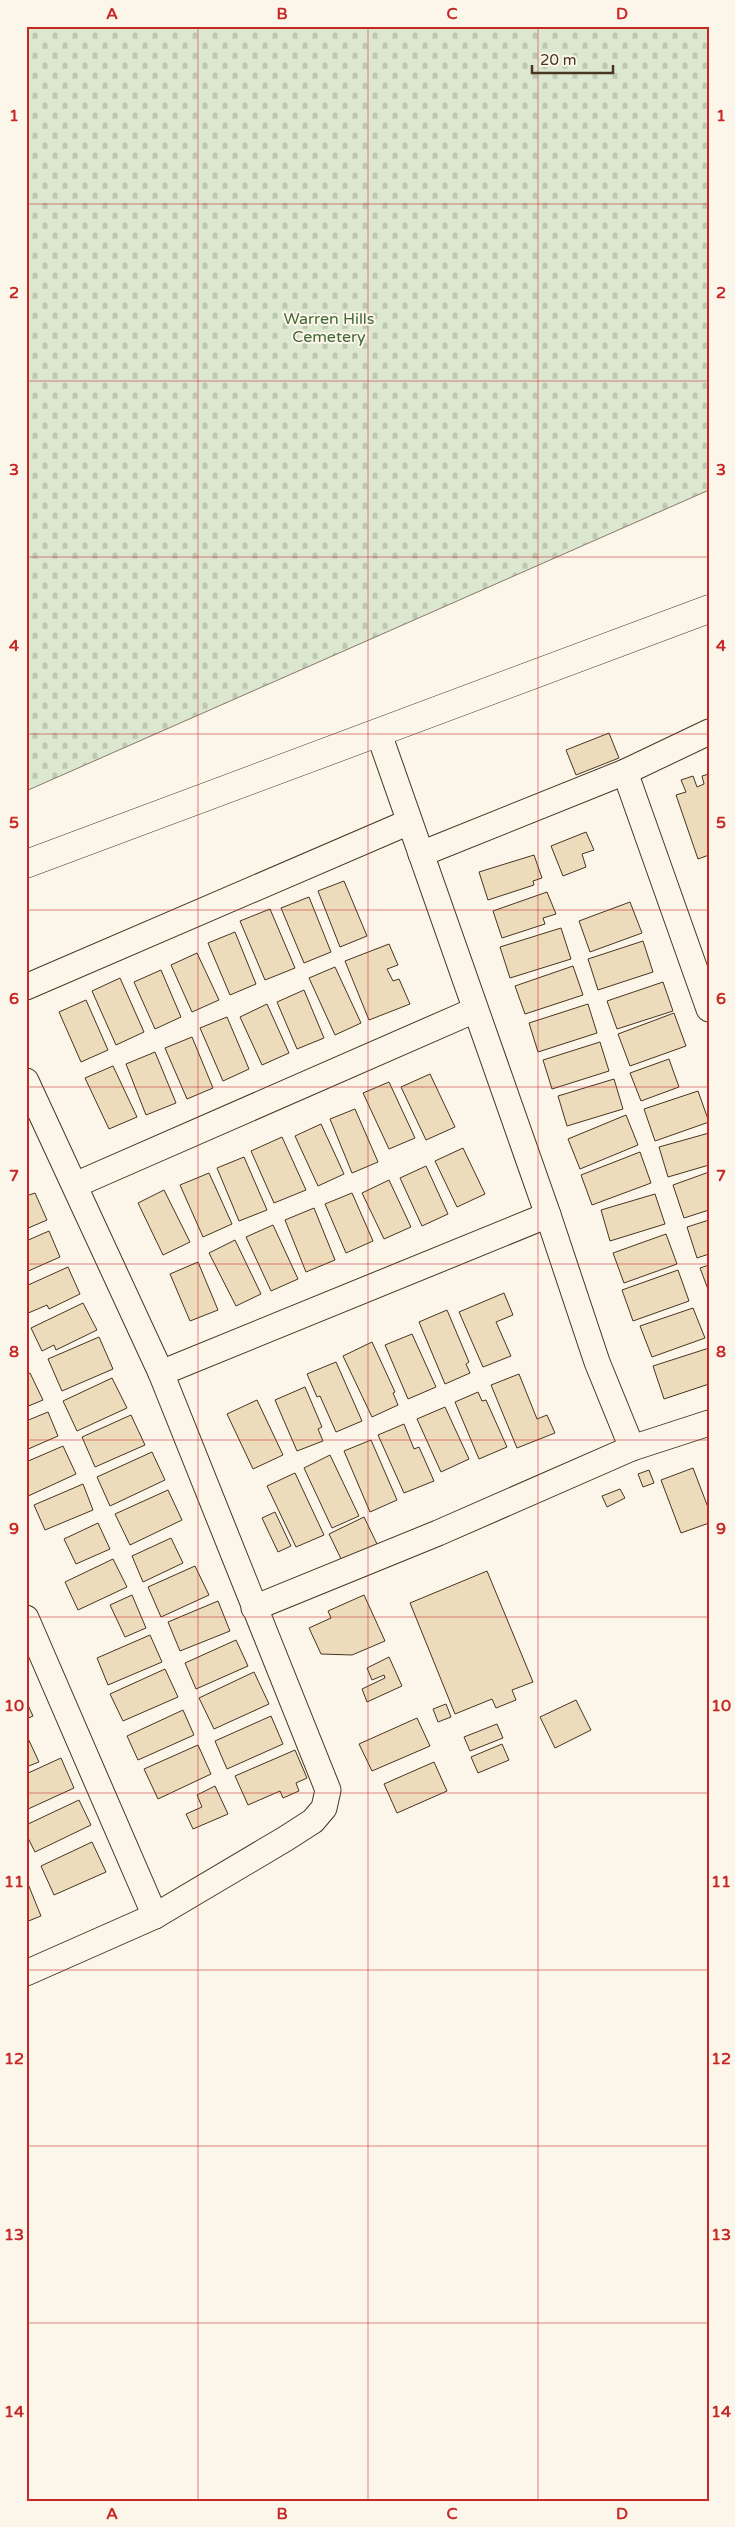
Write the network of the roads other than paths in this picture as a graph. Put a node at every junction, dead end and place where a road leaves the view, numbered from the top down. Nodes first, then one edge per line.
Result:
1 (709, 609) edge
2 (709, 732) edge
3 (380, 734) junction
4 (625, 772) junction
5 (409, 822) junction
6 (421, 854) junction
7 (26, 864) edge
8 (26, 987) edge
9 (709, 1008) edge
10 (475, 1010) junction
11 (26, 1081) edge
12 (75, 1185) junction
13 (548, 1215) junction
14 (161, 1374) junction
15 (709, 1423) edge
16 (632, 1448) junction
17 (254, 1608) junction
18 (26, 1618) edge
19 (155, 1916) junction
20 (26, 1973) edge

1 - 3 street
2 - 4 street
3 - 5 street
3 - 7 street
4 - 6 street
4 - 9 street
5 - 6 street
5 - 8 street
6 - 10 street
10 - 12 street
10 - 13 street
11 - 12 street
12 - 14 street
13 - 14 street
13 - 16 street
14 - 17 street
15 - 16 street
16 - 17 street
17 - 19 street
18 - 19 street
19 - 20 street

